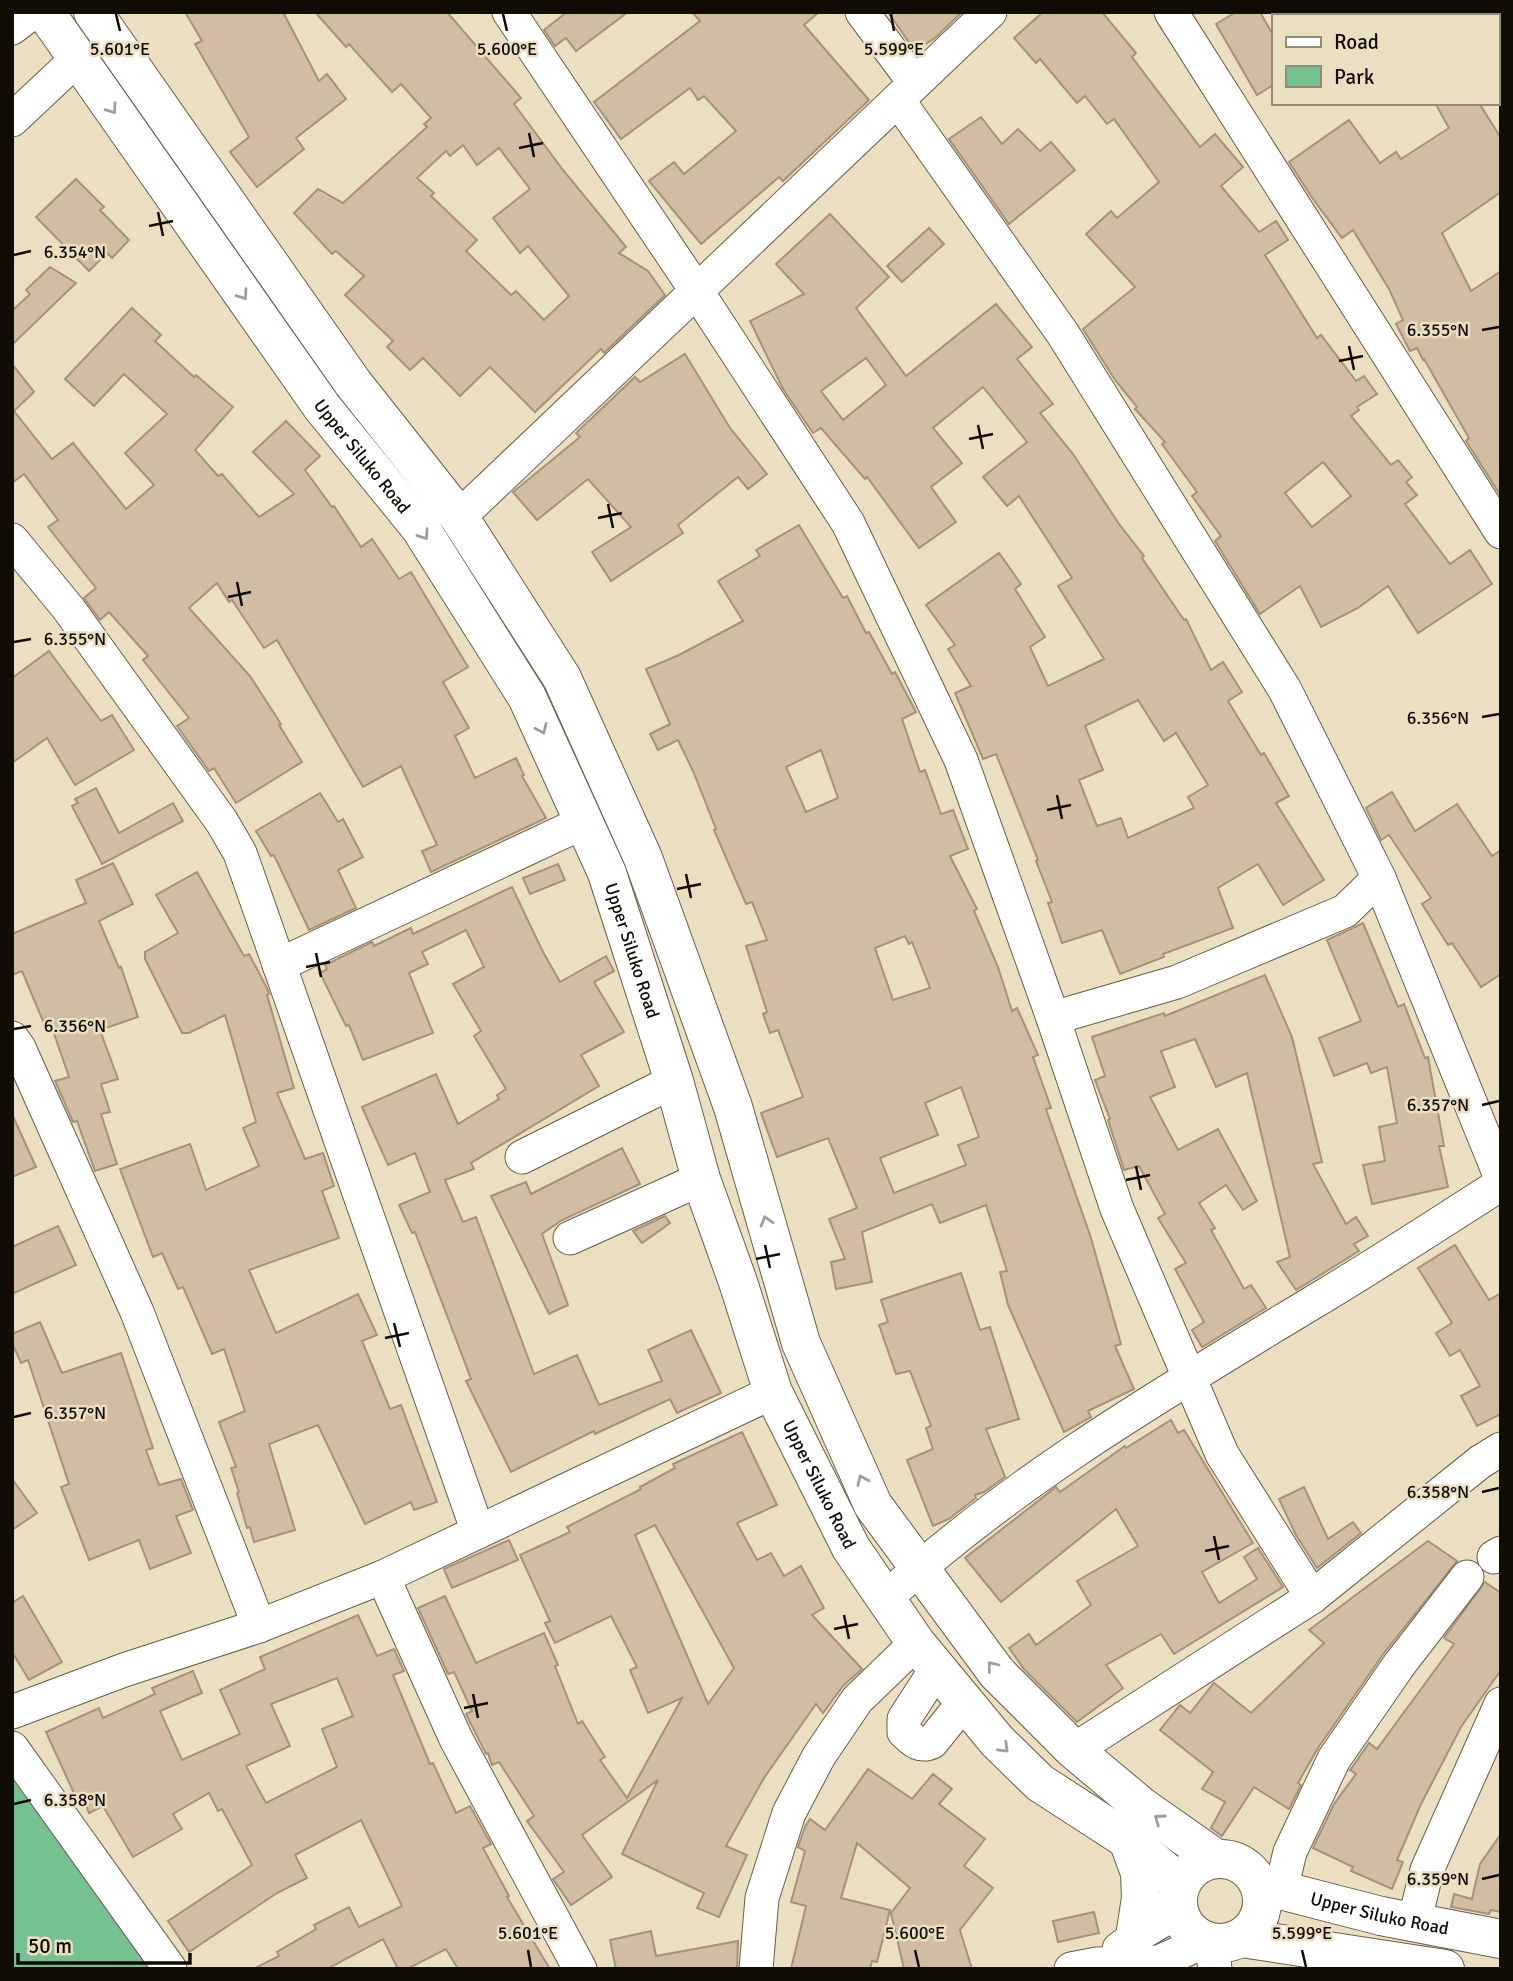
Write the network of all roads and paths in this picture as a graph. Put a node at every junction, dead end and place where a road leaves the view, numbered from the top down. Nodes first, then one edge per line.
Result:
1 (33, 12) edge
2 (45, 12) edge
3 (93, 12) edge
4 (509, 12) edge
5 (862, 12) edge
6 (990, 12) edge
7 (1171, 12) edge
8 (12, 28) edge
9 (77, 59) junction
10 (906, 91) junction
11 (12, 120) edge
12 (696, 290) junction
13 (459, 517) junction
14 (1501, 532) edge
15 (12, 540) edge
16 (584, 822) junction
17 (1379, 878) junction
18 (279, 965) junction
19 (1053, 1018) junction
20 (12, 1038) edge
21 (674, 1081) junction
22 (522, 1157) dead end
23 (1501, 1178) edge
24 (701, 1179) junction
25 (1501, 1184) edge
26 (570, 1238) dead end
27 (1189, 1377) junction
28 (773, 1392) junction
29 (1501, 1449) edge
30 (478, 1532) junction
31 (919, 1568) junction
32 (383, 1577) junction
33 (1467, 1577) dead end
34 (1312, 1597) junction
35 (886, 1598) junction
36 (258, 1626) junction
37 (927, 1656) junction
38 (964, 1702) junction
39 (1501, 1704) edge
40 (12, 1712) edge
41 (12, 1748) edge
42 (1074, 1750) junction
43 (1128, 1840) junction
44 (1215, 1858) junction
45 (1271, 1887) junction
46 (1180, 1898) junction
47 (1414, 1923) junction
48 (1135, 1937) junction
49 (1501, 1939) edge
50 (1218, 1948) edge
51 (1332, 1960) edge
52 (1084, 1967) edge
53 (1428, 1967) edge
54 (170, 1969) edge
55 (580, 1969) edge
56 (756, 1969) edge

1 - 8 street
2 - 9 main road, Upper Siluko Road
3 - 13 main road
4 - 12 street
5 - 10 street
6 - 10 street
7 - 14 street
9 - 11 street
9 -> 16 main road, Upper Siluko Road
10 - 12 street
10 - 17 street
12 - 13 street
12 - 19 street
31 -> 13 main road
15 - 18 street
16 - 18 street
16 - 21 main road, Upper Siluko Road
17 - 19 street
17 - 23 street
18 - 30 street
19 - 27 street
20 - 36 street
21 - 22 street
21 - 24 main road, Upper Siluko Road
24 - 26 street
24 - 28 main road, Upper Siluko Road
25 - 27 street
27 - 31 street
27 - 34 street
28 - 30 street
28 - 35 main road, Upper Siluko Road
29 - 34 street
30 - 32 street
31 - 35 street
42 -> 31 main road
32 - 36 street
32 - 55 street
33 - 45 street
34 - 42 street
35 - 37 main road, Upper Siluko Road
36 - 40 street
37 - 38 main road, Upper Siluko Road
37 - 38 street
37 - 56 street
38 -> 43 main road, Upper Siluko Road
39 - 47 street
41 - 54 street
44 -> 42 main road
43 - 46 main road, Upper Siluko Road
43 - 48 main road
44 - 45 main road
44 - 46 main road
45 - 47 main road, Upper Siluko Road
45 - 50 main road
46 - 48 street
46 - 50 main road
47 - 49 main road, Upper Siluko Road
48 - 52 street
50 - 51 main road
50 - 52 street
51 - 53 main road

